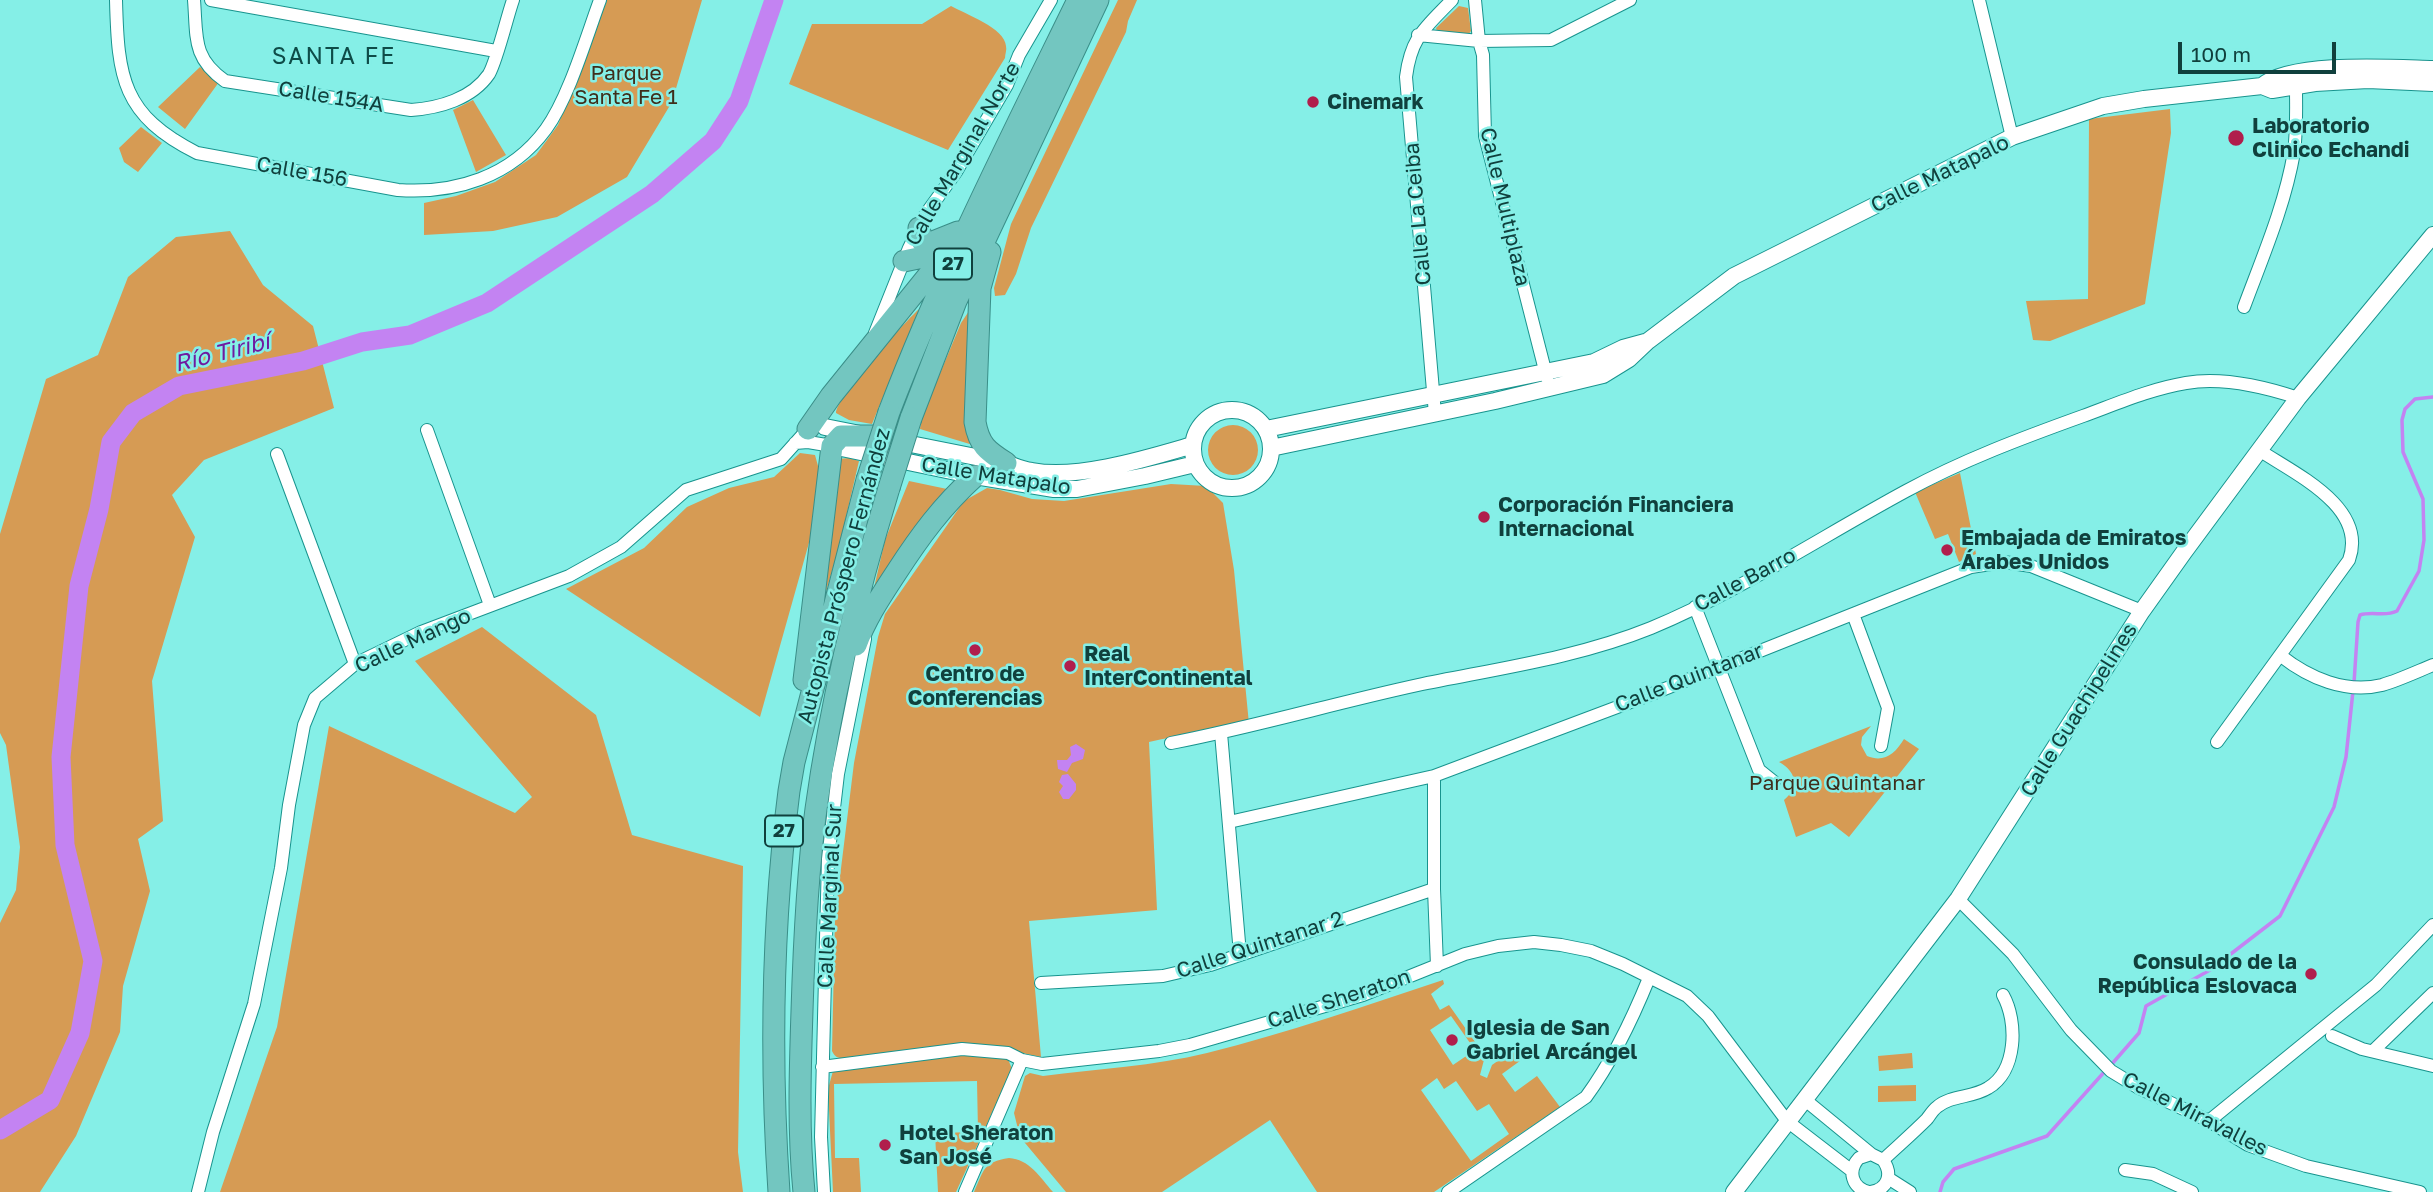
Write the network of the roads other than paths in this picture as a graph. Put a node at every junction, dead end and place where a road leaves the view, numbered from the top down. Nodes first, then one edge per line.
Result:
1 (116, 0) edge
2 (194, 0) edge
3 (211, 0) edge
4 (513, 0) edge
5 (600, 0) edge
6 (1051, 0) edge
7 (1078, 0) edge
8 (1098, 0) edge
9 (1452, 0) edge
10 (1475, 0) edge
11 (1630, 0) edge
12 (1979, 0) edge
13 (1418, 35) junction
14 (1479, 41) junction
15 (496, 51) junction
16 (2433, 69) edge
17 (2433, 83) edge
18 (2262, 86) junction
19 (2297, 86) junction
20 (1021, 117) junction
21 (2012, 137) junction
22 (1018, 167) junction
23 (919, 228) junction
24 (958, 232) junction
25 (2433, 235) edge
26 (947, 252) junction
27 (904, 261) junction
28 (2244, 307) dead end
29 (1648, 341) junction
30 (868, 351) junction
31 (1545, 371) junction
32 (1549, 389) junction
33 (1434, 395) junction
34 (2298, 398) junction
35 (1435, 414) junction
36 (1266, 429) junction
37 (428, 430) dead end
38 (874, 436) joint
39 (816, 438) junction
40 (1193, 445) junction
41 (1271, 447) junction
42 (2259, 450) junction
43 (277, 454) dead end
44 (1006, 463) junction
45 (1195, 464) junction
46 (975, 476) junction
47 (875, 604) junction
48 (490, 606) junction
49 (1695, 607) junction
50 (2142, 611) junction
51 (1853, 614) junction
52 (2281, 656) junction
53 (355, 664) junction
54 (2433, 665) edge
55 (1718, 668) junction
56 (1221, 733) junction
57 (2217, 742) dead end
58 (1171, 743) dead end
59 (1881, 746) dead end
60 (824, 757) junction
61 (794, 762) junction
62 (1434, 776) junction
63 (1774, 782) dead end
64 (1229, 822) junction
65 (1434, 889) junction
66 (1958, 899) junction
67 (2433, 925) edge
68 (1240, 954) junction
69 (1437, 966) junction
70 (1649, 978) junction
71 (1041, 983) dead end
72 (2433, 993) edge
73 (2003, 995) dead end
74 (2332, 1036) dead end
75 (2373, 1051) junction
76 (1021, 1059) junction
77 (822, 1066) junction
78 (2433, 1066) edge
79 (1804, 1099) junction
80 (1787, 1121) junction
81 (2209, 1121) junction
82 (1877, 1157) junction
83 (2125, 1170) dead end
84 (1852, 1171) junction
85 (1888, 1178) junction
86 (198, 1192) edge
87 (779, 1192) edge
88 (804, 1192) edge
89 (824, 1192) edge
90 (965, 1192) edge
91 (1448, 1192) edge
92 (1734, 1192) edge
93 (1870, 1192) edge
94 (1910, 1192) edge
95 (2192, 1192) edge
96 (2420, 1192) edge

1 - 5 street, Calle 156
2 - 15 street, Calle 154A
3 - 15 street
4 - 15 street
6 - 23 street, Calle Marginal Norte
7 - 20 highway, Autopista Próspero Fernández / 27
8 - 22 highway, Autopista Próspero Fernández / 27
9 - 13 street, Calle La Ceiba
10 - 14 street, Calle Multiplaza
11 - 14 street
12 - 21 street
13 - 14 street
13 - 33 street, Calle La Ceiba
14 - 31 street, Calle Multiplaza
16 - 18 street, Calle Matapalo
17 - 19 street, Calle Matapalo
18 - 19 street, Calle Matapalo
18 - 21 street, Calle Matapalo
19 - 28 street
20 - 24 highway
20 - 61 highway, Autopista Próspero Fernández / 27, bridge
21 - 29 street, Calle Matapalo
22 - 44 highway
22 - 60 highway, Autopista Próspero Fernández / 27, bridge
23 - 24 highway
23 - 27 street, Calle Marginal Norte
24 - 26 highway
25 - 34 street, Calle Guachipelines
26 - 27 highway
26 - 30 highway
27 - 30 street, Calle Marginal Norte
29 - 31 street, Calle Matapalo
29 - 32 street, Calle Matapalo
30 - 39 highway
31 - 32 street, Calle Multiplaza
31 - 33 street, Calle Matapalo
32 - 35 street, Calle Matapalo
33 - 35 street
33 - 36 street, Calle Matapalo
34 - 42 street, Calle Guachipelines
34 - 49 street, Calle Barro
35 - 41 street, Calle Matapalo
36 - 40 street
36 - 41 street
37 - 48 street
38 - 39 highway
38 - 44 street, Calle Matapalo
39 - 46 street, Calle Matapalo
39 - 48 street, Calle Mango
39 - 61 highway
40 - 44 street, Calle Matapalo
40 - 45 street
41 - 45 street
42 - 50 street, Calle Guachipelines
42 - 52 street
43 - 53 street
45 - 46 street, Calle Matapalo
46 - 47 highway
47 - 60 highway
47 - 77 street, Calle Marginal Sur
48 - 53 street, Calle Mango
49 - 55 street
49 - 56 street, Calle Barro
50 - 51 street, Calle Quintanar
50 - 66 street, Calle Guachipelines
51 - 55 street, Calle Quintanar
51 - 59 street
52 - 54 street
52 - 57 street
53 - 86 street, Calle Mango
55 - 62 street, Calle Quintanar
55 - 63 street
56 - 58 street, Calle Barro
56 - 64 street
60 - 88 highway, Autopista Próspero Fernández / 27
61 - 87 highway, Autopista Próspero Fernández / 27
62 - 64 street, Calle Quintanar
62 - 65 street
64 - 68 street
65 - 68 street, Calle Quintanar 2
65 - 69 street
66 - 79 street, Calle Guachipelines
66 - 81 street, Calle Miravalles
67 - 81 street
68 - 71 street, Calle Quintanar 2
69 - 70 street, Calle Sheraton
69 - 76 street, Calle Sheraton
70 - 80 street, Calle Sheraton
70 - 91 street
72 - 75 street
73 - 82 street
74 - 75 street
75 - 78 street
76 - 77 street, Calle Sheraton
76 - 90 street
77 - 89 street, Calle Marginal Sur
79 - 80 street, Calle Guachipelines
79 - 82 street
80 - 84 street, Calle Sheraton
80 - 92 street, Calle Guachipelines
81 - 96 street, Calle Miravalles
82 - 84 street
82 - 85 street
83 - 95 street
84 - 93 street
85 - 93 street
85 - 94 street

